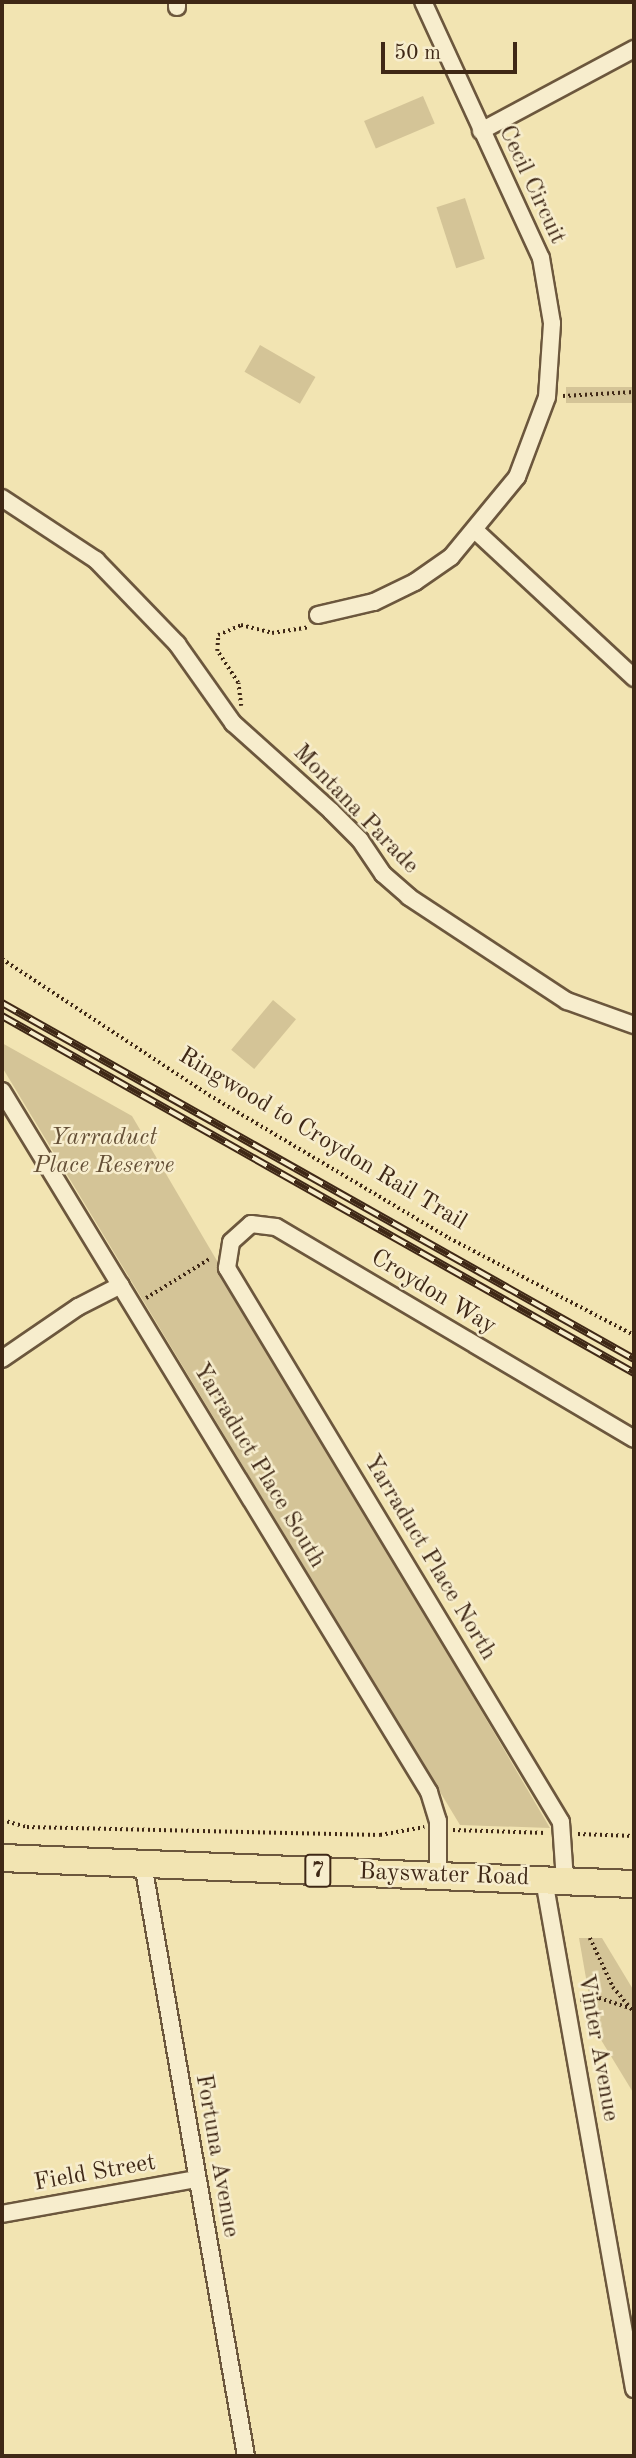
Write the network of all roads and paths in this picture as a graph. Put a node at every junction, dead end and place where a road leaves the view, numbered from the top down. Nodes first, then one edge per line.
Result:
1 (423, 2) edge
2 (634, 49) edge
3 (481, 131) junction
4 (634, 392) edge
5 (547, 397) junction
6 (2, 498) edge
7 (477, 531) junction
8 (318, 615) joint
9 (634, 678) edge
10 (233, 723) junction
11 (2, 959) edge
12 (634, 1025) edge
13 (2, 1091) edge
14 (227, 1261) junction
15 (121, 1284) junction
16 (134, 1306) junction
17 (634, 1335) edge
18 (2, 1359) edge
19 (634, 1439) edge
20 (2, 1820) edge
21 (438, 1829) junction
22 (562, 1833) junction
23 (634, 1836) edge
24 (2, 1858) edge
25 (143, 1864) junction
26 (438, 1876) junction
27 (555, 1880) junction
28 (634, 1884) edge
29 (590, 1938) dead end
30 (566, 2002) junction
31 (634, 2011) edge
32 (197, 2179) junction
33 (2, 2214) edge
34 (634, 2389) edge
35 (246, 2456) edge

1 - 3 street, Cecil Circuit
2 - 3 street
3 - 5 street, Cecil Circuit
4 - 5 path
5 - 7 street, Cecil Circuit
6 - 10 street, Montana Parade
7 - 8 street, Cecil Circuit
7 - 9 street
8 - 10 path
10 - 12 street, Montana Parade
11 - 17 path, Ringwood to Croydon Rail Trail
13 - 15 street, Yarraduct Place South
14 - 16 path
14 - 19 street, Croydon Way
14 - 22 street, Yarraduct Place North
15 - 16 street, Yarraduct Place South
15 - 18 street
16 - 21 street, Yarraduct Place South
20 - 21 path
21 - 22 path
21 - 26 street, Yarraduct Place South
22 - 23 path
22 - 27 street, Yarraduct Place North
24 - 25 main road, Bayswater Road / 7
25 - 26 main road, Bayswater Road / 7
25 - 32 street, Fortuna Avenue
26 - 27 main road, Bayswater Road / 7
27 - 28 main road, Bayswater Road / 7
27 - 30 street, Vinter Avenue
29 - 31 path
30 - 31 path
30 - 34 street, Vinter Avenue
32 - 33 street, Field Street
32 - 35 street, Fortuna Avenue

